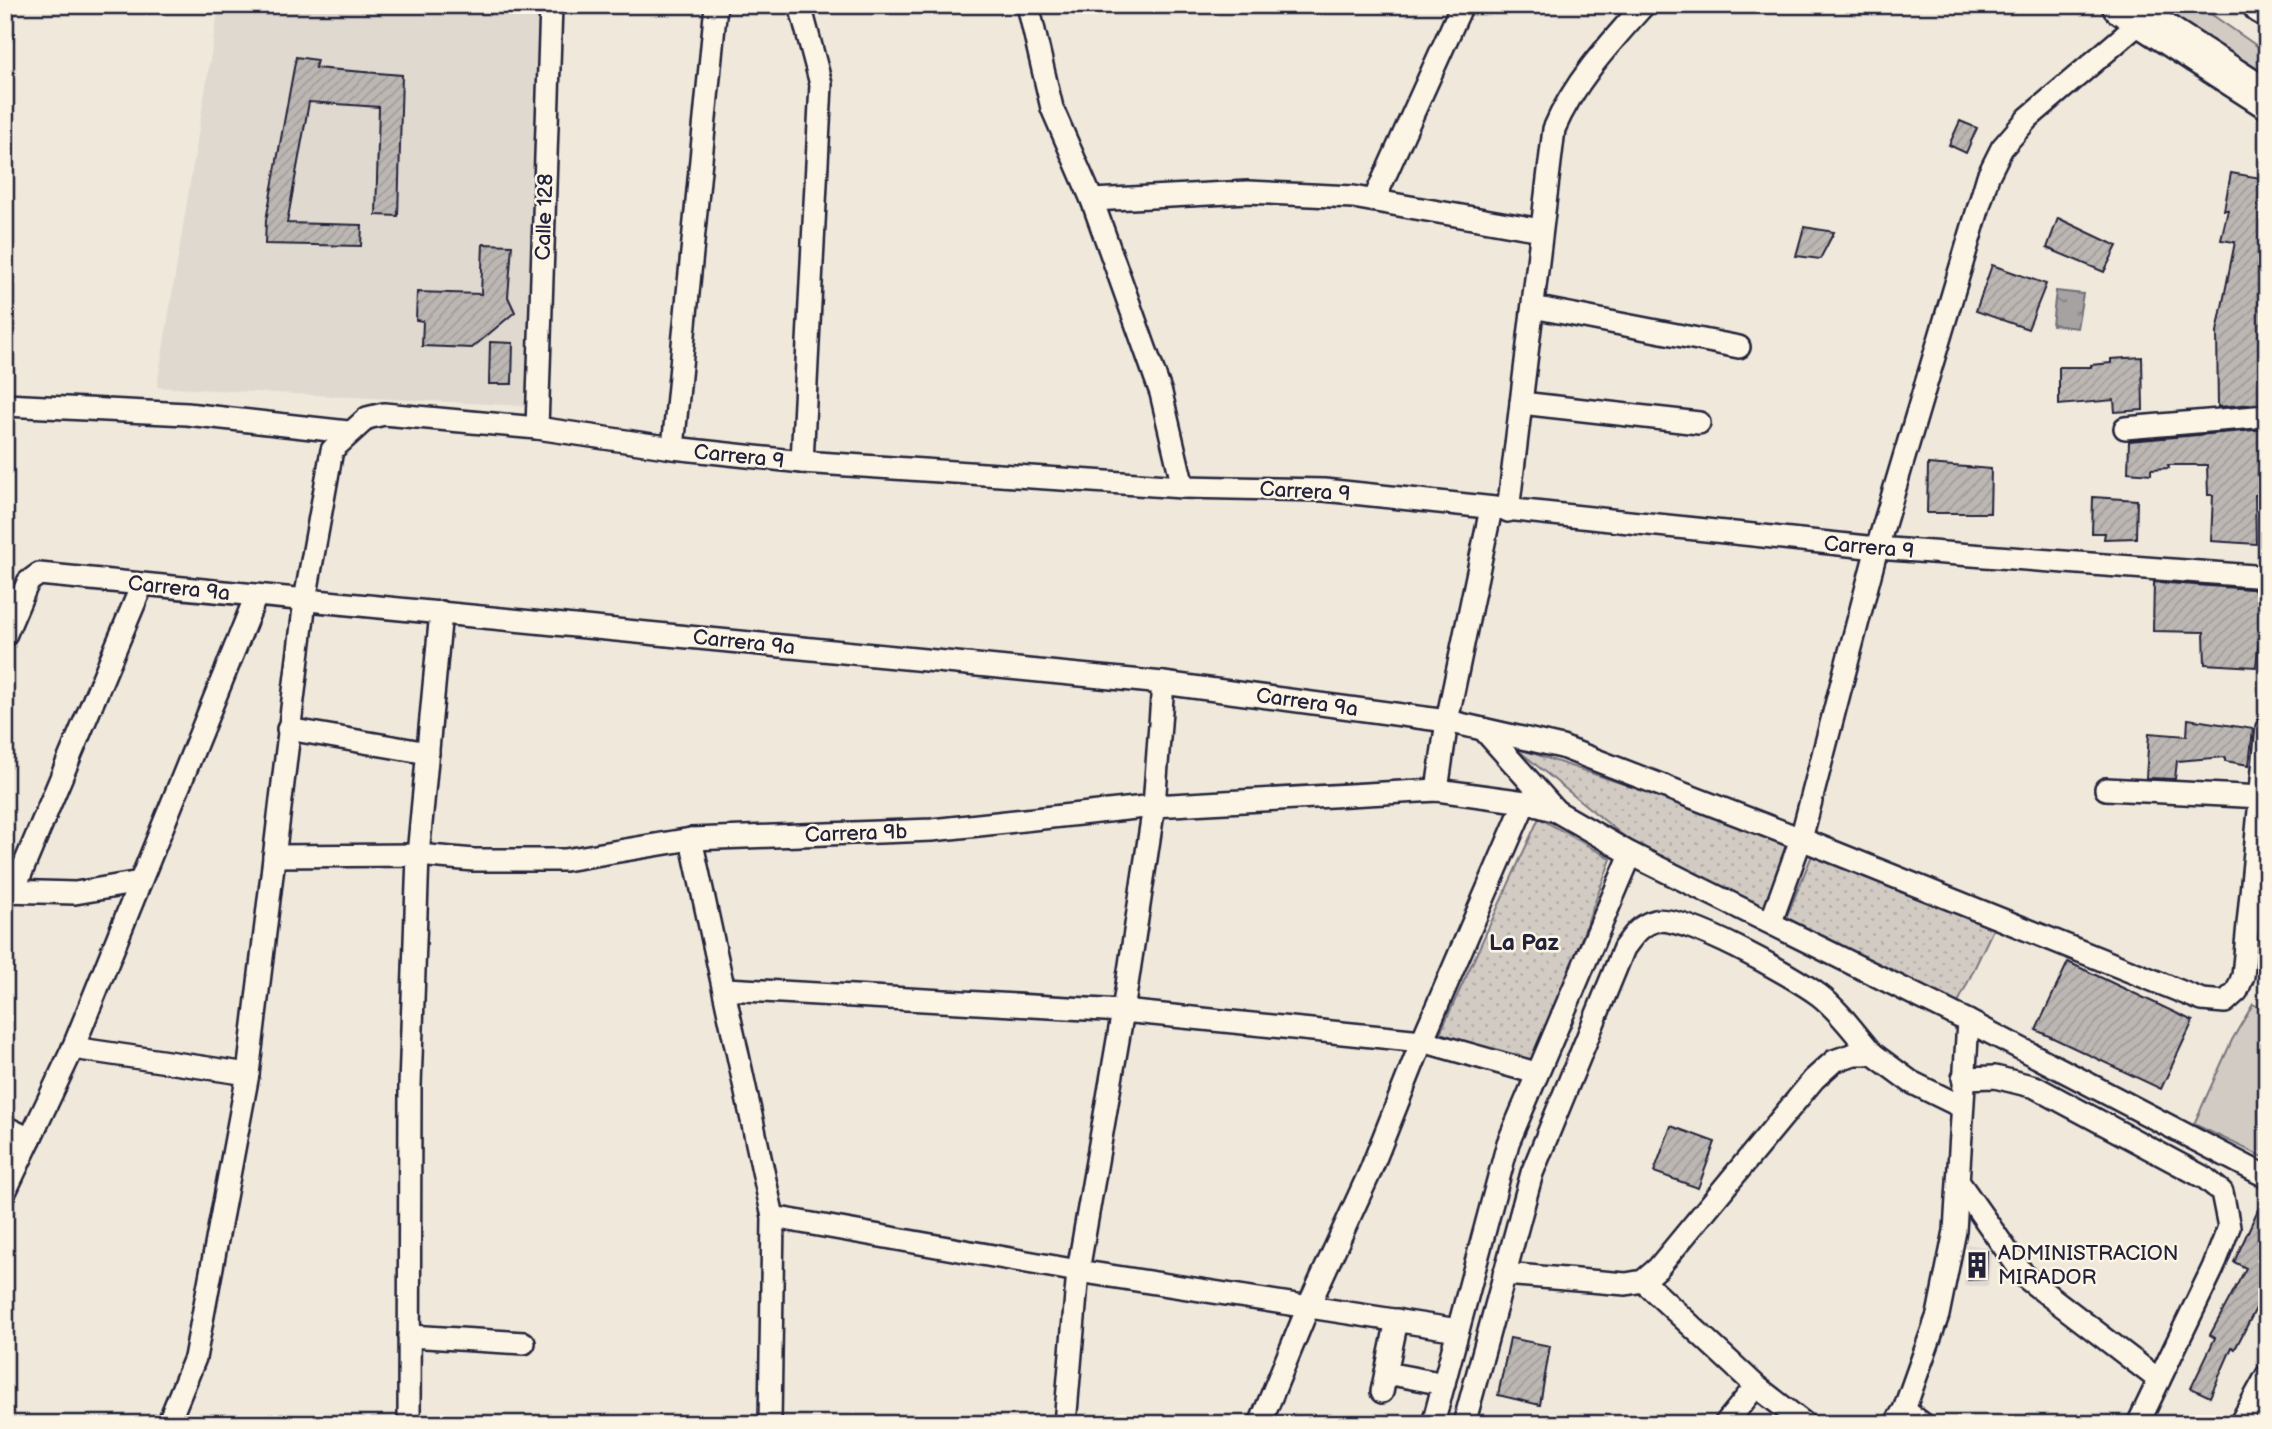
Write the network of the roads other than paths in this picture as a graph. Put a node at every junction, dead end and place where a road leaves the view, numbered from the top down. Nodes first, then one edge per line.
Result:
1 (551, 5) edge
2 (716, 5) edge
3 (800, 5) edge
4 (1028, 5) edge
5 (1462, 5) edge
6 (1644, 5) edge
7 (2262, 5) edge
8 (2267, 8) edge
9 (2132, 13) edge
10 (2267, 99) edge
11 (1092, 200) junction
12 (1374, 200) junction
13 (1541, 230) junction
14 (1533, 307) junction
15 (1739, 347) dead end
16 (1521, 403) junction
17 (5, 405) edge
18 (2267, 416) edge
19 (1699, 423) dead end
20 (537, 428) junction
21 (2125, 428) dead end
22 (348, 432) junction
23 (673, 449) junction
24 (802, 462) junction
25 (1183, 488) junction
26 (1499, 510) junction
27 (1877, 548) junction
28 (2267, 577) edge
29 (142, 585) junction
30 (256, 596) junction
31 (305, 600) junction
32 (441, 612) junction
33 (5, 636) edge
34 (1163, 683) junction
35 (1447, 721) junction
36 (288, 729) junction
37 (1483, 729) junction
38 (2267, 729) edge
39 (428, 753) junction
40 (2106, 789) dead end
41 (1437, 790) junction
42 (2262, 797) junction
43 (1525, 802) junction
44 (1154, 806) junction
45 (1556, 811) junction
46 (691, 839) junction
47 (1801, 839) junction
48 (1631, 854) junction
49 (418, 855) junction
50 (274, 856) junction
51 (139, 882) junction
52 (9, 892) edge
53 (1771, 922) junction
54 (725, 989) junction
55 (1123, 1011) junction
56 (1968, 1021) junction
57 (1422, 1041) junction
58 (73, 1048) junction
59 (1873, 1054) junction
60 (1536, 1073) junction
61 (248, 1074) junction
62 (1963, 1078) junction
63 (1962, 1107) junction
64 (5, 1128) edge
65 (30, 1139) junction
66 (2267, 1177) edge
67 (1960, 1184) junction
68 (5, 1192) edge
69 (773, 1217) junction
70 (1078, 1271) junction
71 (1504, 1274) junction
72 (1643, 1281) junction
73 (1309, 1306) junction
74 (1397, 1320) junction
75 (1458, 1330) junction
76 (409, 1336) junction
77 (524, 1343) dead end
78 (2267, 1375) edge
79 (2159, 1380) junction
80 (1444, 1384) junction
81 (1756, 1385) junction
82 (1900, 1417) edge
83 (168, 1424) edge
84 (409, 1424) edge
85 (770, 1424) edge
86 (1065, 1424) edge
87 (1260, 1424) edge
88 (1433, 1424) edge
89 (1464, 1424) edge
90 (1725, 1424) edge
91 (1804, 1424) edge
92 (1923, 1424) edge
93 (2138, 1424) edge
94 (2240, 1424) edge

1 - 20 street, Calle 128
2 - 23 street
3 - 24 street
4 - 11 street
5 - 12 street
6 - 13 street
7 - 8 highway
9 - 10 highway
9 - 27 street
11 - 12 street
11 - 25 street
12 - 13 street
13 - 14 street
14 - 15 street
14 - 16 street
16 - 19 street
16 - 26 street
17 - 22 street
18 - 21 street
20 - 22 street, Carrera 9
20 - 23 street, Carrera 9
22 - 31 street
23 - 24 street, Carrera 9
24 - 25 street, Carrera 9
25 - 26 street, Carrera 9
26 - 27 street, Carrera 9
26 - 35 street
27 - 28 street, Carrera 9
27 - 47 street
29 - 30 street, Carrera 9a
29 - 33 street, Carrera 9a
29 - 52 street
30 - 31 street, Carrera 9a
30 - 51 street
31 - 32 street, Carrera 9a
31 - 36 street
32 - 34 street, Carrera 9a
32 - 39 street
34 - 35 street, Carrera 9a
34 - 44 street
35 - 37 street, Carrera 9a
35 - 41 street
36 - 39 street
36 - 50 street
37 - 45 street
37 - 47 street, Carrera 9a
38 - 42 street
39 - 49 street
40 - 42 street
41 - 43 street, Carrera 9b
41 - 44 street, Carrera 9b
42 - 47 street, Carrera 9a
43 - 45 street, Carrera 9b
43 - 57 street
44 - 46 street, Carrera 9b
44 - 55 street
45 - 48 street
46 - 49 street, Carrera 9b
46 - 54 street
47 - 53 street
48 - 53 street
48 - 60 street
49 - 50 street, Carrera 9b
49 - 76 street
50 - 61 street
51 - 52 street
51 - 58 street
53 - 56 street
54 - 55 street
54 - 69 street
55 - 57 street
55 - 70 street
56 - 62 street
56 - 66 street
57 - 60 street
57 - 73 street
58 - 61 street
58 - 65 street
59 - 63 street
59 - 71 street
59 - 72 street
60 - 75 street
61 - 83 street
62 - 63 street
62 - 79 street
63 - 67 street
64 - 65 street
65 - 68 street
67 - 79 street
67 - 82 street
69 - 70 street
69 - 85 street
70 - 73 street
70 - 86 street
71 - 72 street
71 - 89 street
72 - 81 street
73 - 74 street
73 - 87 street
74 - 75 street
74 - 80 street
75 - 80 street
76 - 77 street
76 - 84 street
78 - 94 street
79 - 93 street
80 - 88 street
81 - 90 street
81 - 91 street
82 - 92 street

